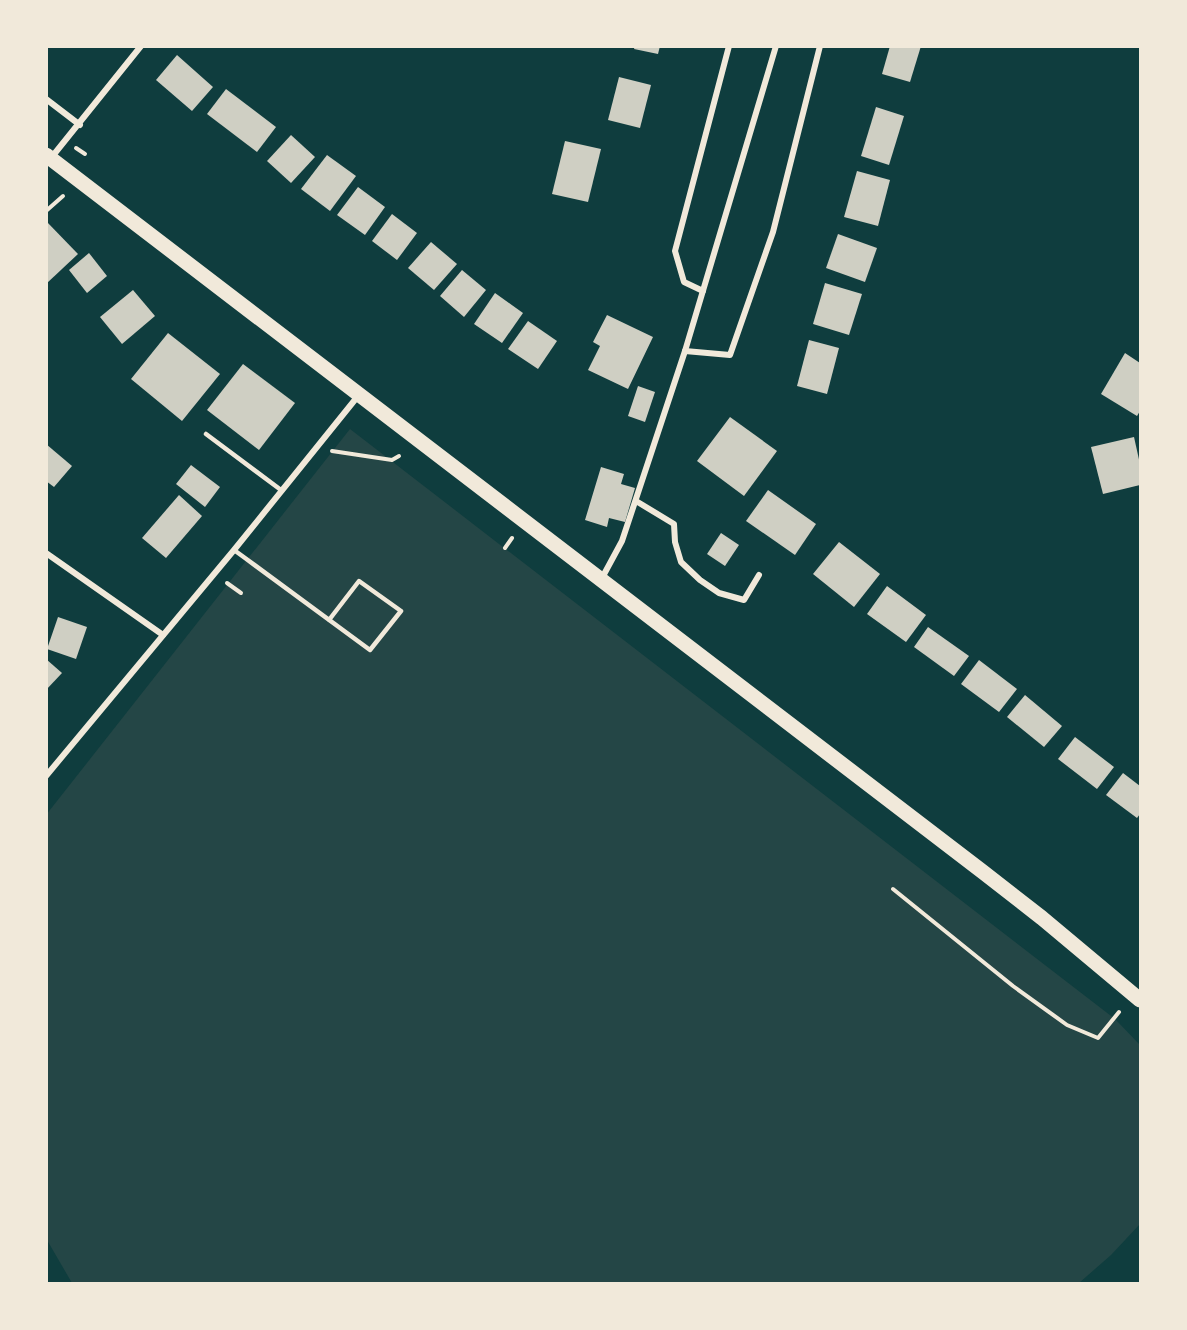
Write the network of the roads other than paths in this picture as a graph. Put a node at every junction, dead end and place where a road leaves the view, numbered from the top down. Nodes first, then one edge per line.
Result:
1 (141, 46) edge
2 (729, 46) edge
3 (776, 46) edge
4 (820, 46) edge
5 (46, 99) edge
6 (80, 125) junction
7 (49, 157) edge
8 (703, 291) junction
9 (685, 351) junction
10 (358, 395) junction
11 (206, 434) dead end
12 (281, 490) junction
13 (636, 501) junction
14 (234, 550) junction
15 (46, 553) edge
16 (759, 575) dead end
17 (601, 580) junction
18 (329, 620) junction
19 (162, 635) junction
20 (46, 776) edge
21 (1139, 994) edge

1 - 6 street
2 - 8 street
3 - 8 street
4 - 9 street
5 - 6 street
6 - 7 street
7 - 10 main road
8 - 9 street
9 - 13 street
10 - 12 street
10 - 17 main road
11 - 12 lane
12 - 14 street
13 - 16 street
13 - 17 street
14 - 18 lane
14 - 19 street
15 - 19 street
17 - 21 main road
18 - 18 lane
19 - 20 street

